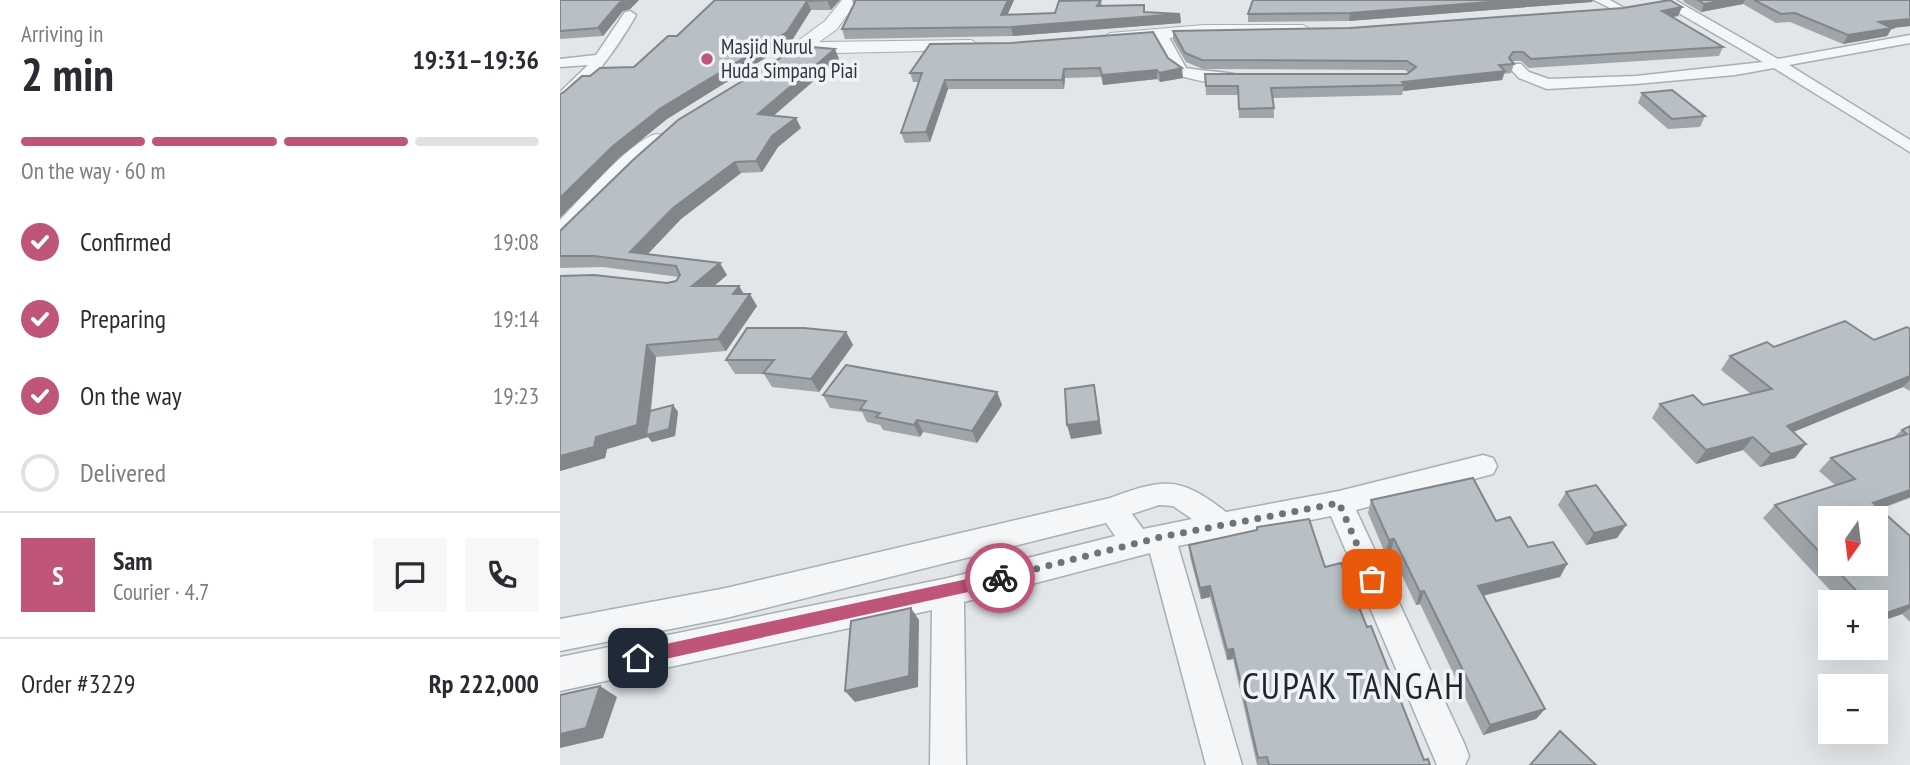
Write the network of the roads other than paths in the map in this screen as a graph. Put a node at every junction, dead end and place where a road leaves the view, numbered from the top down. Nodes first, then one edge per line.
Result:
1 (850, 0) edge
2 (1600, 0) edge
3 (1672, 1) edge
4 (1620, 9) junction
5 (1585, 12) edge
6 (630, 15) dead end
7 (1325, 29) edge
8 (1160, 34) junction
9 (1910, 39) edge
10 (1087, 40) edge
11 (990, 44) edge
12 (1878, 46) junction
13 (801, 48) junction
14 (1901, 54) dead end
15 (601, 59) junction
16 (781, 61) edge
17 (560, 63) edge
18 (1776, 64) junction
19 (1516, 66) edge
20 (1248, 78) edge
21 (560, 100) edge
22 (676, 125) edge
23 (1910, 147) edge
24 (560, 235) edge
25 (1483, 466) dead end
26 (1339, 503) junction
27 (1112, 509) junction
28 (1221, 525) junction
29 (1149, 540) junction
30 (948, 592) junction
31 (560, 635) edge
32 (560, 674) edge
33 (1451, 755) dead end
34 (948, 765) edge
35 (1224, 765) edge

1 - 13 street
2 - 4 street
3 - 4 street
3 - 18 street
4 - 5 street
6 - 15 street
7 - 8 street
8 - 10 street
8 - 20 street
9 - 12 street
11 - 13 street
12 - 14 street
12 - 18 street
13 - 16 street
15 - 17 street
15 - 21 street
18 - 19 street
18 - 23 street
22 - 24 street
25 - 26 street
26 - 28 street
26 - 33 street
27 - 28 street
27 - 29 street
27 - 31 street
28 - 29 street
29 - 30 street
29 - 35 street
30 - 32 street
30 - 34 street

